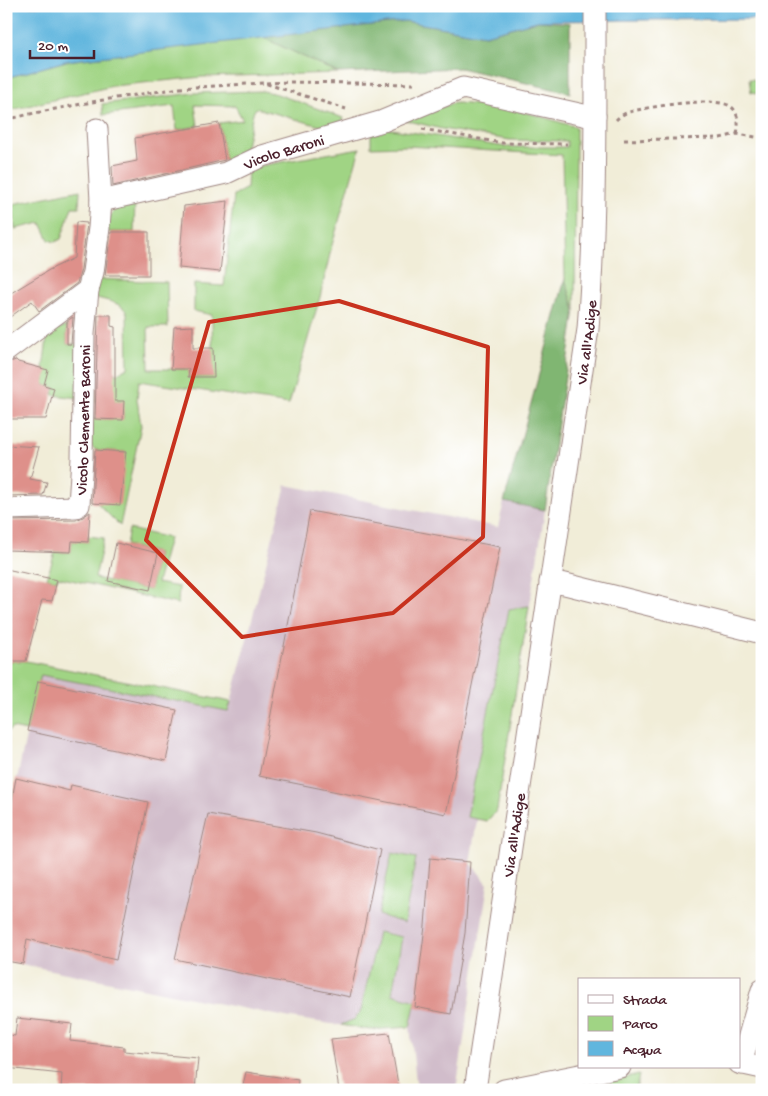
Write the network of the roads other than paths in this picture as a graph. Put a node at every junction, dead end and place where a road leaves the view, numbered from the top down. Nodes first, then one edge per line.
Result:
1 (595, 6) edge
2 (595, 108) junction
3 (98, 129) dead end
4 (101, 201) junction
5 (88, 290) junction
6 (85, 322) junction
7 (39, 328) junction
8 (6, 351) edge
9 (6, 509) edge
10 (550, 582) junction
11 (762, 633) edge
12 (762, 990) edge
13 (740, 1064) edge
14 (615, 1068) edge
15 (762, 1068) edge
16 (475, 1090) edge
17 (504, 1090) edge

1 - 2 street, Via all'Adige
2 - 4 street, Vicolo Baroni
2 - 10 street, Via all'Adige
3 - 4 street, Vicolo Clemente Baroni
4 - 5 street, Vicolo Clemente Baroni
5 - 6 street, Vicolo Clemente Baroni
5 - 7 street, Vicolo Clemente Baroni
6 - 7 street, Vicolo Clemente Baroni
6 - 9 street, Vicolo Clemente Baroni
7 - 8 street, Vicolo Clemente Baroni
10 - 11 street
10 - 16 street, Via all'Adige
12 - 13 street
13 - 15 street
14 - 17 street

